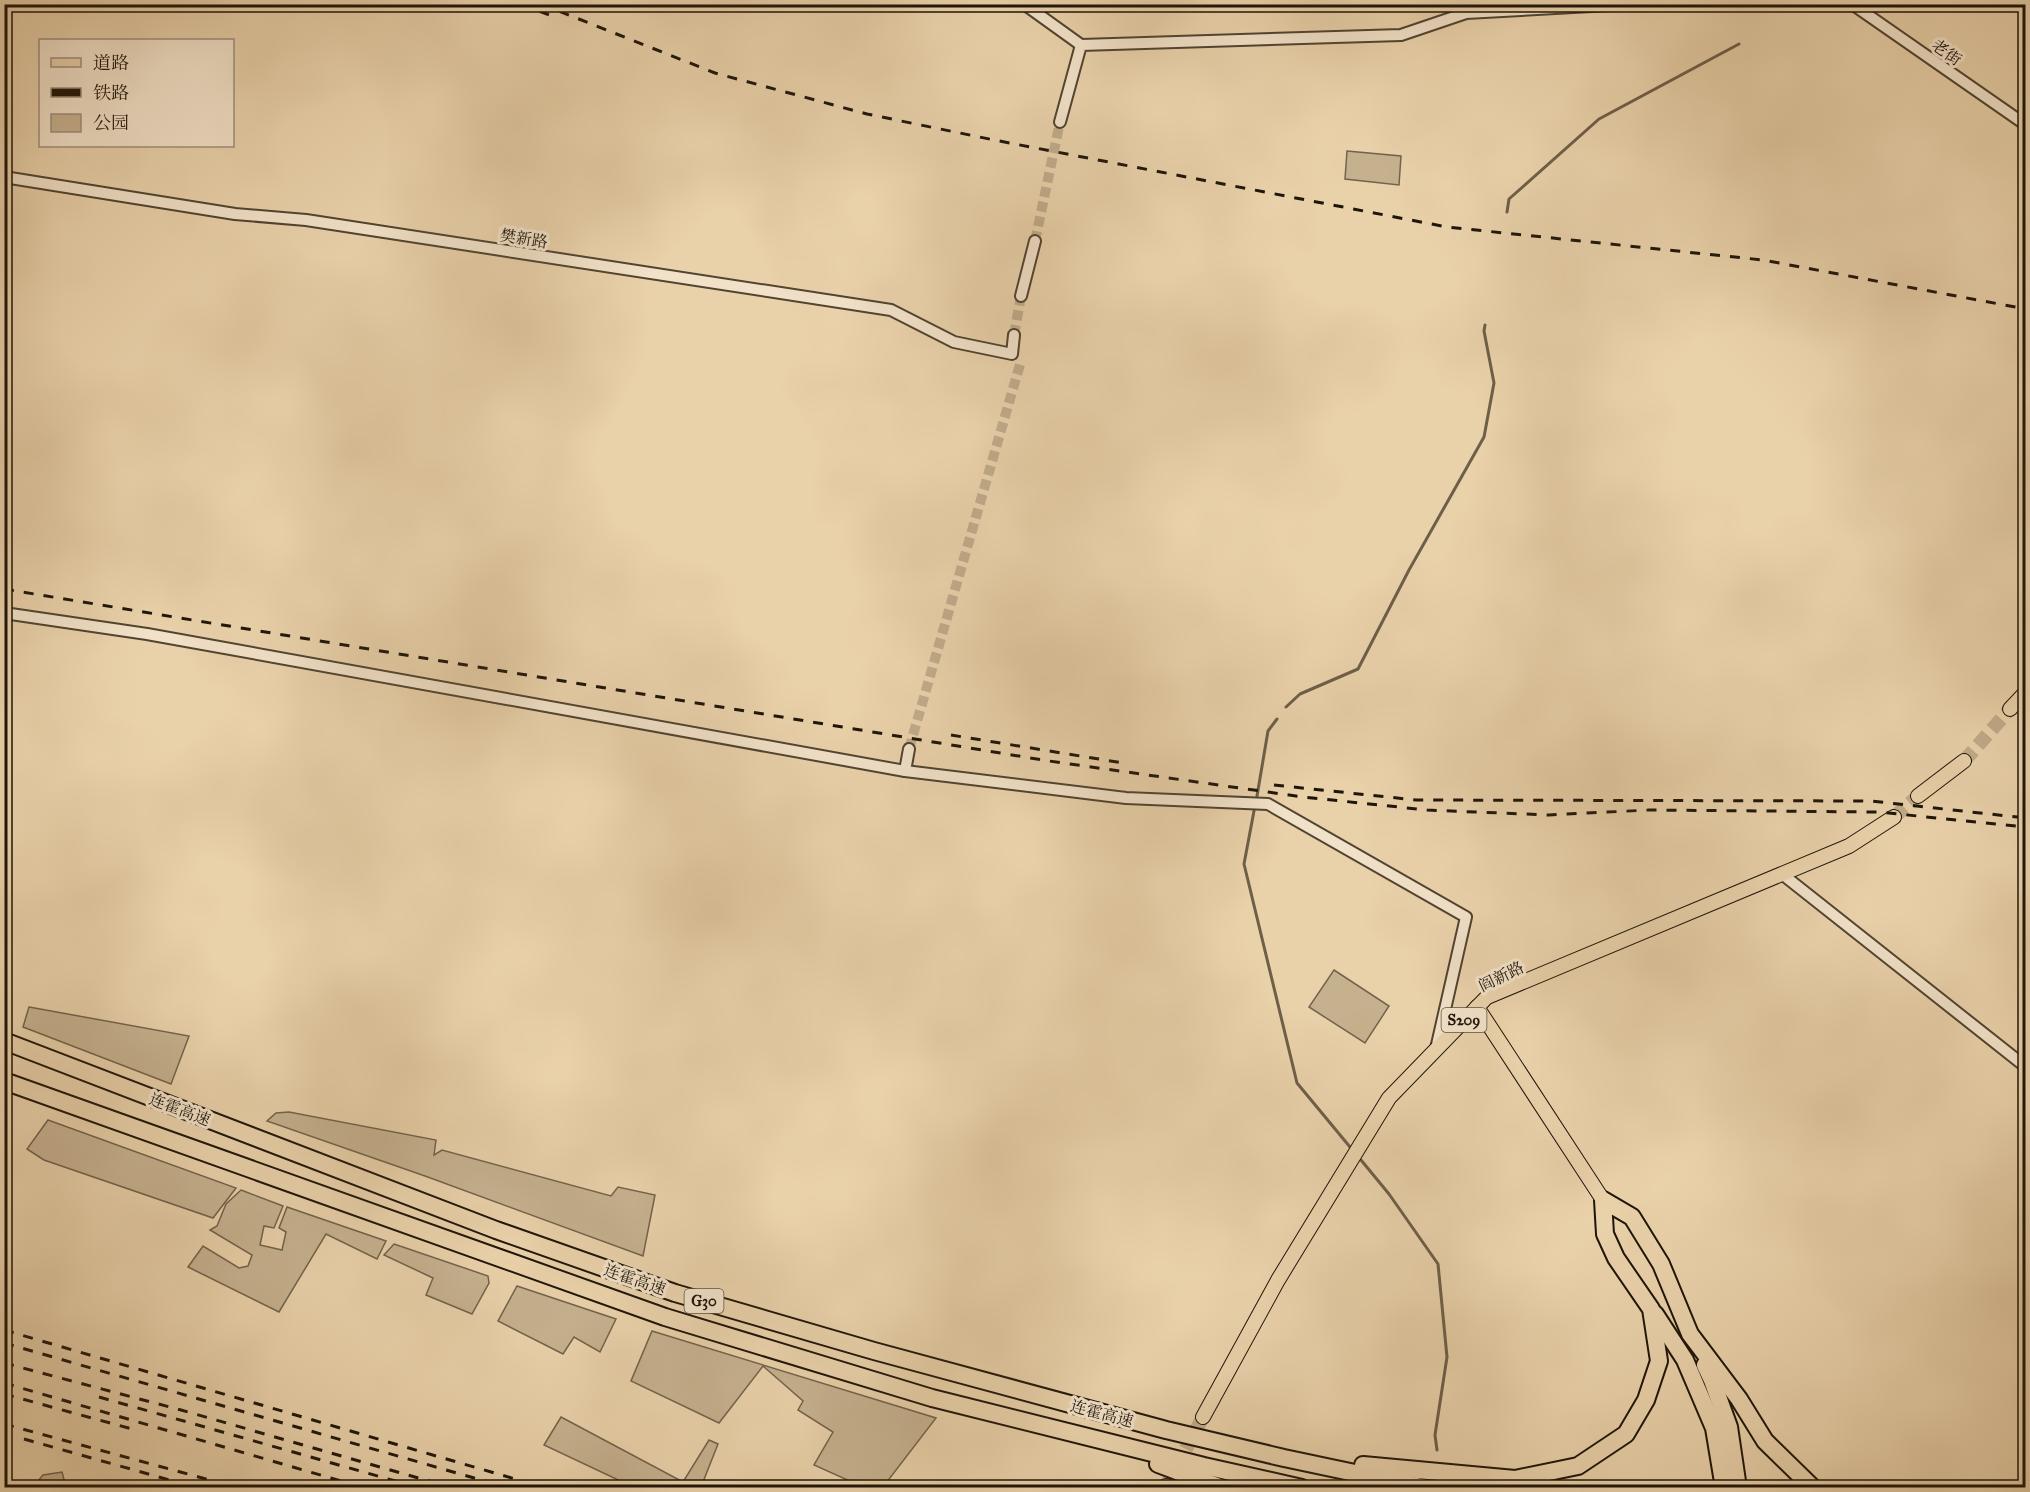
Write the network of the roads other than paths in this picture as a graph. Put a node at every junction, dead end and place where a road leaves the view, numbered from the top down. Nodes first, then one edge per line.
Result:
1 (1024, 4) edge
2 (1628, 4) edge
3 (1852, 4) edge
4 (1469, 9) edge
5 (1081, 45) junction
6 (1060, 122) tunnel mouth
7 (2025, 125) edge
8 (4, 177) edge
9 (1035, 241) tunnel mouth
10 (1021, 296) tunnel mouth
11 (1014, 335) tunnel mouth
12 (4, 613) edge
13 (2025, 692) edge
14 (2010, 709) tunnel mouth
15 (909, 749) tunnel mouth
16 (1964, 761) tunnel mouth
17 (905, 771) junction
18 (1918, 796) tunnel mouth
19 (1894, 817) tunnel mouth
20 (1782, 874) junction
21 (1477, 1007) junction
22 (4, 1041) edge
23 (1436, 1050) junction
24 (2025, 1067) edge
25 (4, 1081) edge
26 (1603, 1200) junction
27 (1651, 1309) junction
28 (1690, 1334) junction
29 (1203, 1417) tunnel mouth
30 (1078, 1435) junction
31 (1284, 1458) junction
32 (1222, 1488) edge
33 (1302, 1488) edge
34 (1426, 1488) edge
35 (1724, 1488) edge
36 (1738, 1488) edge
37 (1813, 1488) edge

1 - 5 street
2 - 4 street
3 - 7 street, 老街
4 - 5 street
5 - 6 street
8 - 11 street, 樊新路
9 - 10 street
12 - 17 street
13 - 14 main road
15 - 17 street
16 - 18 main road
17 - 23 street
19 - 20 main road, 阎新路 / S209
20 - 21 main road, 阎新路 / S209
20 - 24 street
21 - 23 main road, 阎新路 / S209
21 - 26 main road
22 - 31 highway, 连霍高速 / G30
23 - 29 main road, 阎新路 / S209
25 - 30 highway, 连霍高速 / G30
26 - 27 highway
26 - 28 highway
27 - 31 highway
27 - 35 highway
28 - 36 highway
28 - 37 highway
30 - 32 highway
30 - 33 highway, 连霍高速 / G30
31 - 34 highway, 连霍高速 / G30

